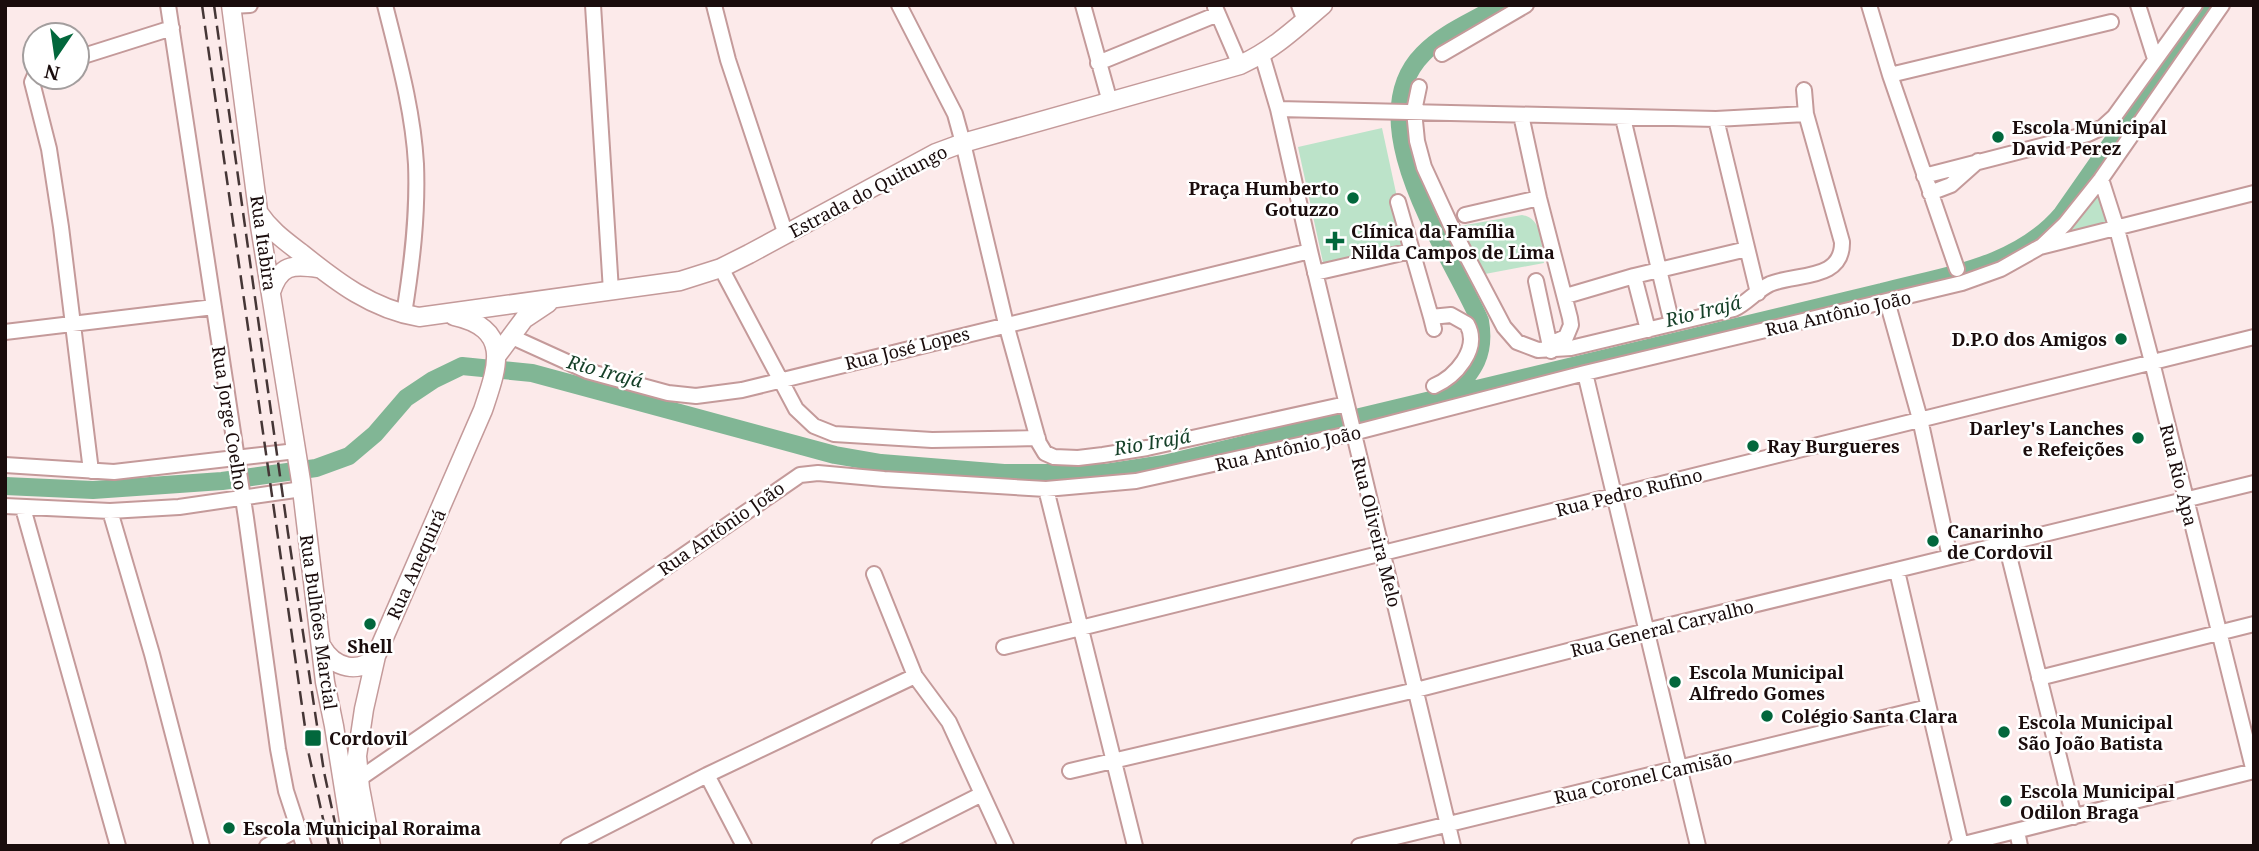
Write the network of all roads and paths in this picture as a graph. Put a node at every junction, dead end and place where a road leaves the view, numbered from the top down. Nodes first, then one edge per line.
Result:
1 (168, 5) edge
2 (250, 5) edge
3 (385, 5) edge
4 (593, 5) edge
5 (714, 5) edge
6 (899, 5) edge
7 (1083, 5) edge
8 (1323, 5) edge
9 (1526, 5) edge
10 (1869, 5) edge
11 (2138, 5) edge
12 (2195, 5) edge
13 (2222, 5) edge
14 (231, 6) edge
15 (1216, 10) edge
16 (1302, 13) edge
17 (2111, 22) dead end
18 (172, 28) junction
19 (91, 54) edge
20 (1442, 54) dead end
21 (1262, 55) junction
22 (2155, 59) junction
23 (1098, 62) junction
24 (1240, 65) junction
25 (1890, 75) junction
26 (1419, 87) dead end
27 (1804, 90) dead end
28 (34, 91) edge
29 (1110, 102) junction
30 (1278, 109) junction
31 (1410, 111) junction
32 (1806, 114) junction
33 (1521, 115) junction
34 (1623, 118) junction
35 (1716, 119) junction
36 (963, 143) junction
37 (1979, 160) junction
38 (1924, 176) junction
39 (2101, 179) junction
40 (1930, 193) junction
41 (2254, 193) edge
42 (1539, 198) junction
43 (1398, 202) dead end
44 (258, 212) junction
45 (1465, 215) dead end
46 (2117, 229) junction
47 (786, 235) junction
48 (2040, 247) junction
49 (1747, 249) junction
50 (1310, 251) junction
51 (1410, 251) junction
52 (318, 268) junction
53 (721, 268) junction
54 (1957, 268) dead end
55 (1658, 270) junction
56 (1315, 273) junction
57 (1634, 276) junction
58 (1536, 281) dead end
59 (611, 291) junction
60 (271, 292) junction
61 (1758, 293) junction
62 (1566, 296) junction
63 (560, 298) junction
64 (1887, 301) junction
65 (214, 307) junction
66 (404, 314) junction
67 (449, 314) junction
68 (73, 324) junction
69 (1006, 324) junction
70 (1672, 324) junction
71 (1648, 330) junction
72 (5, 332) edge
73 (510, 336) junction
74 (2254, 337) edge
75 (1550, 347) junction
76 (2152, 362) junction
77 (496, 364) junction
78 (1585, 373) junction
79 (779, 380) junction
80 (1434, 386) dead end
81 (1347, 407) junction
82 (1920, 419) junction
83 (1353, 432) junction
84 (1038, 438) junction
85 (297, 454) junction
86 (237, 464) junction
87 (5, 465) edge
88 (91, 471) junction
89 (2254, 483) edge
90 (301, 485) junction
91 (1046, 489) junction
92 (242, 494) junction
93 (1616, 496) junction
94 (2185, 500) junction
95 (5, 506) edge
96 (23, 508) junction
97 (110, 511) junction
98 (2006, 544) junction
99 (1382, 552) junction
100 (1950, 557) junction
101 (1897, 571) junction
102 (874, 574) dead end
103 (2254, 624) edge
104 (1079, 627) junction
105 (1646, 631) junction
106 (2218, 632) junction
107 (322, 647) junction
108 (1004, 647) dead end
109 (376, 656) junction
110 (915, 676) junction
111 (2039, 678) junction
112 (1416, 690) junction
113 (1928, 707) junction
114 (358, 747) junction
115 (1112, 760) junction
116 (382, 764) junction
117 (1681, 768) junction
118 (1070, 771) dead end
119 (2254, 772) edge
120 (707, 775) junction
121 (359, 779) junction
122 (982, 794) junction
123 (2074, 817) junction
124 (1447, 823) junction
125 (298, 829) junction
126 (2018, 839) edge
127 (1959, 845) edge
128 (118, 846) edge
129 (202, 846) edge
130 (267, 846) edge
131 (303, 846) edge
132 (353, 846) edge
133 (371, 846) edge
134 (568, 846) edge
135 (744, 846) edge
136 (879, 846) edge
137 (1006, 846) edge
138 (1135, 846) edge
139 (1359, 846) edge
140 (1453, 846) edge
141 (1698, 846) edge

1 - 18 street, Rua Jorge Coelho
2 - 14 street
3 - 66 street
4 - 59 street
5 - 47 street
6 - 36 street
7 - 23 street
8 - 16 main road, Estrada do Quitungo
9 - 20 street
10 - 25 street
11 - 22 street
12 - 22 street
13 - 39 street
14 - 44 main road, Rua Itabira
15 - 23 street
15 - 24 street
16 - 21 main road, Estrada do Quitungo
17 - 25 street
18 - 19 street
18 - 65 street, Rua Jorge Coelho
21 - 24 main road, Estrada do Quitungo
21 - 30 street, Rua Oliveira Melo
22 - 37 street
23 - 29 street
24 - 29 main road, Estrada do Quitungo
25 - 38 street
26 - 31 street, Rua Antônio João
27 - 32 street
28 - 68 street
29 - 36 main road, Estrada do Quitungo
30 - 31 street
30 - 50 street, Rua Oliveira Melo
31 - 33 street
31 - 75 street, Rua Antônio João
32 - 35 street
32 - 61 street, Rua Antônio João
33 - 34 street
33 - 42 street
34 - 35 street
34 - 55 street
35 - 49 street
36 - 47 main road, Estrada do Quitungo
36 - 69 street
37 - 38 street
37 - 40 street
38 - 40 street
39 - 46 street, Rua Rio Apa
39 - 48 street
40 - 54 street
41 - 46 street, Rua Antônio João
42 - 45 street
42 - 62 street
43 - 51 street
44 - 52 main road, Estrada do Quitungo
44 - 60 main road, Rua Itabira
46 - 48 street, Rua Antônio João
46 - 76 street, Rua Rio Apa
47 - 53 main road, Estrada do Quitungo
48 - 64 street, Rua Antônio João
49 - 55 street
49 - 61 street
50 - 56 street, Rua Oliveira Melo
50 - 69 street, Rua José Lopes
51 - 56 street
51 - 80 street
52 - 60 main road
52 - 66 main road, Estrada do Quitungo
53 - 59 main road, Estrada do Quitungo
53 - 79 street
55 - 57 street
55 - 70 street
56 - 81 street, Rua Oliveira Melo
57 - 62 street
57 - 71 street
58 - 75 street
59 - 63 main road, Estrada do Quitungo
60 - 85 main road, Rua Itabira
61 - 70 street, Rua Antônio João
62 - 75 street
63 - 67 main road, Estrada do Quitungo
63 - 73 main road, Estrada do Quitungo
64 - 78 street, Rua Antônio João
64 - 82 street
65 - 68 street
65 - 86 street, Rua Jorge Coelho
66 - 67 main road, Estrada do Quitungo
67 - 77 main road
68 - 72 street
68 - 88 street
69 - 79 street, Rua José Lopes
69 - 84 street
70 - 71 street, Rua Antônio João
71 - 75 street, Rua Antônio João
73 - 77 main road, Estrada do Quitungo
73 - 79 street, Rua José Lopes
74 - 76 street, Rua Pedro Rufino
76 - 82 street, Rua Pedro Rufino
76 - 94 street, Rua Rio Apa
77 - 109 main road, Rua Anequirá
78 - 83 street, Rua Antônio João
78 - 93 street
79 - 84 street
81 - 83 street, Rua Oliveira Melo
81 - 84 street, Rua Antônio João
82 - 93 street, Rua Pedro Rufino
82 - 100 street
83 - 91 street, Rua Antônio João
83 - 99 street, Rua Oliveira Melo
85 - 86 street
85 - 90 main road, Rua Itabira
86 - 88 street
86 - 92 street, Rua Jorge Coelho
87 - 88 street
89 - 94 street, Rua General Carvalho
90 - 92 street
90 - 107 main road, Rua Bulhões Marcial
91 - 104 street
91 - 116 street, Rua Antônio João
92 - 97 street
92 - 125 street, Rua Jorge Coelho
93 - 99 street, Rua Pedro Rufino
93 - 105 street
94 - 98 street, Rua General Carvalho
94 - 106 street, Rua Rio Apa
95 - 96 street
96 - 97 street
96 - 128 street
97 - 129 street
98 - 100 street, Rua General Carvalho
98 - 111 street
99 - 104 street, Rua Pedro Rufino
99 - 112 street, Rua Oliveira Melo
100 - 101 street, Rua General Carvalho
101 - 105 street, Rua General Carvalho
101 - 113 street
102 - 110 street
103 - 106 street
104 - 108 street, Rua Pedro Rufino
104 - 115 street
105 - 112 street, Rua General Carvalho
105 - 117 street
106 - 111 street
106 - 119 street, Rua Rio Apa
107 - 109 main road
107 - 132 main road, Rua Bulhões Marcial
109 - 114 main road, Rua Anequirá
110 - 120 street
110 - 122 street
111 - 123 street
112 - 115 street, Rua General Carvalho
112 - 124 street, Rua Oliveira Melo
113 - 117 street, Rua Coronel Camisão
113 - 127 street
114 - 116 street
114 - 121 main road, Rua Anequirá
115 - 118 street, Rua General Carvalho
115 - 138 street
116 - 121 street, Rua Antônio João
117 - 124 street, Rua Coronel Camisão
117 - 141 street
119 - 123 street
120 - 134 street
120 - 135 street
121 - 133 main road, Rua Anequirá
122 - 136 street
122 - 137 street
123 - 126 street
124 - 139 street, Rua Coronel Camisão
124 - 140 street, Rua Oliveira Melo
125 - 130 street
125 - 131 street, Rua Jorge Coelho
126 - 127 street

